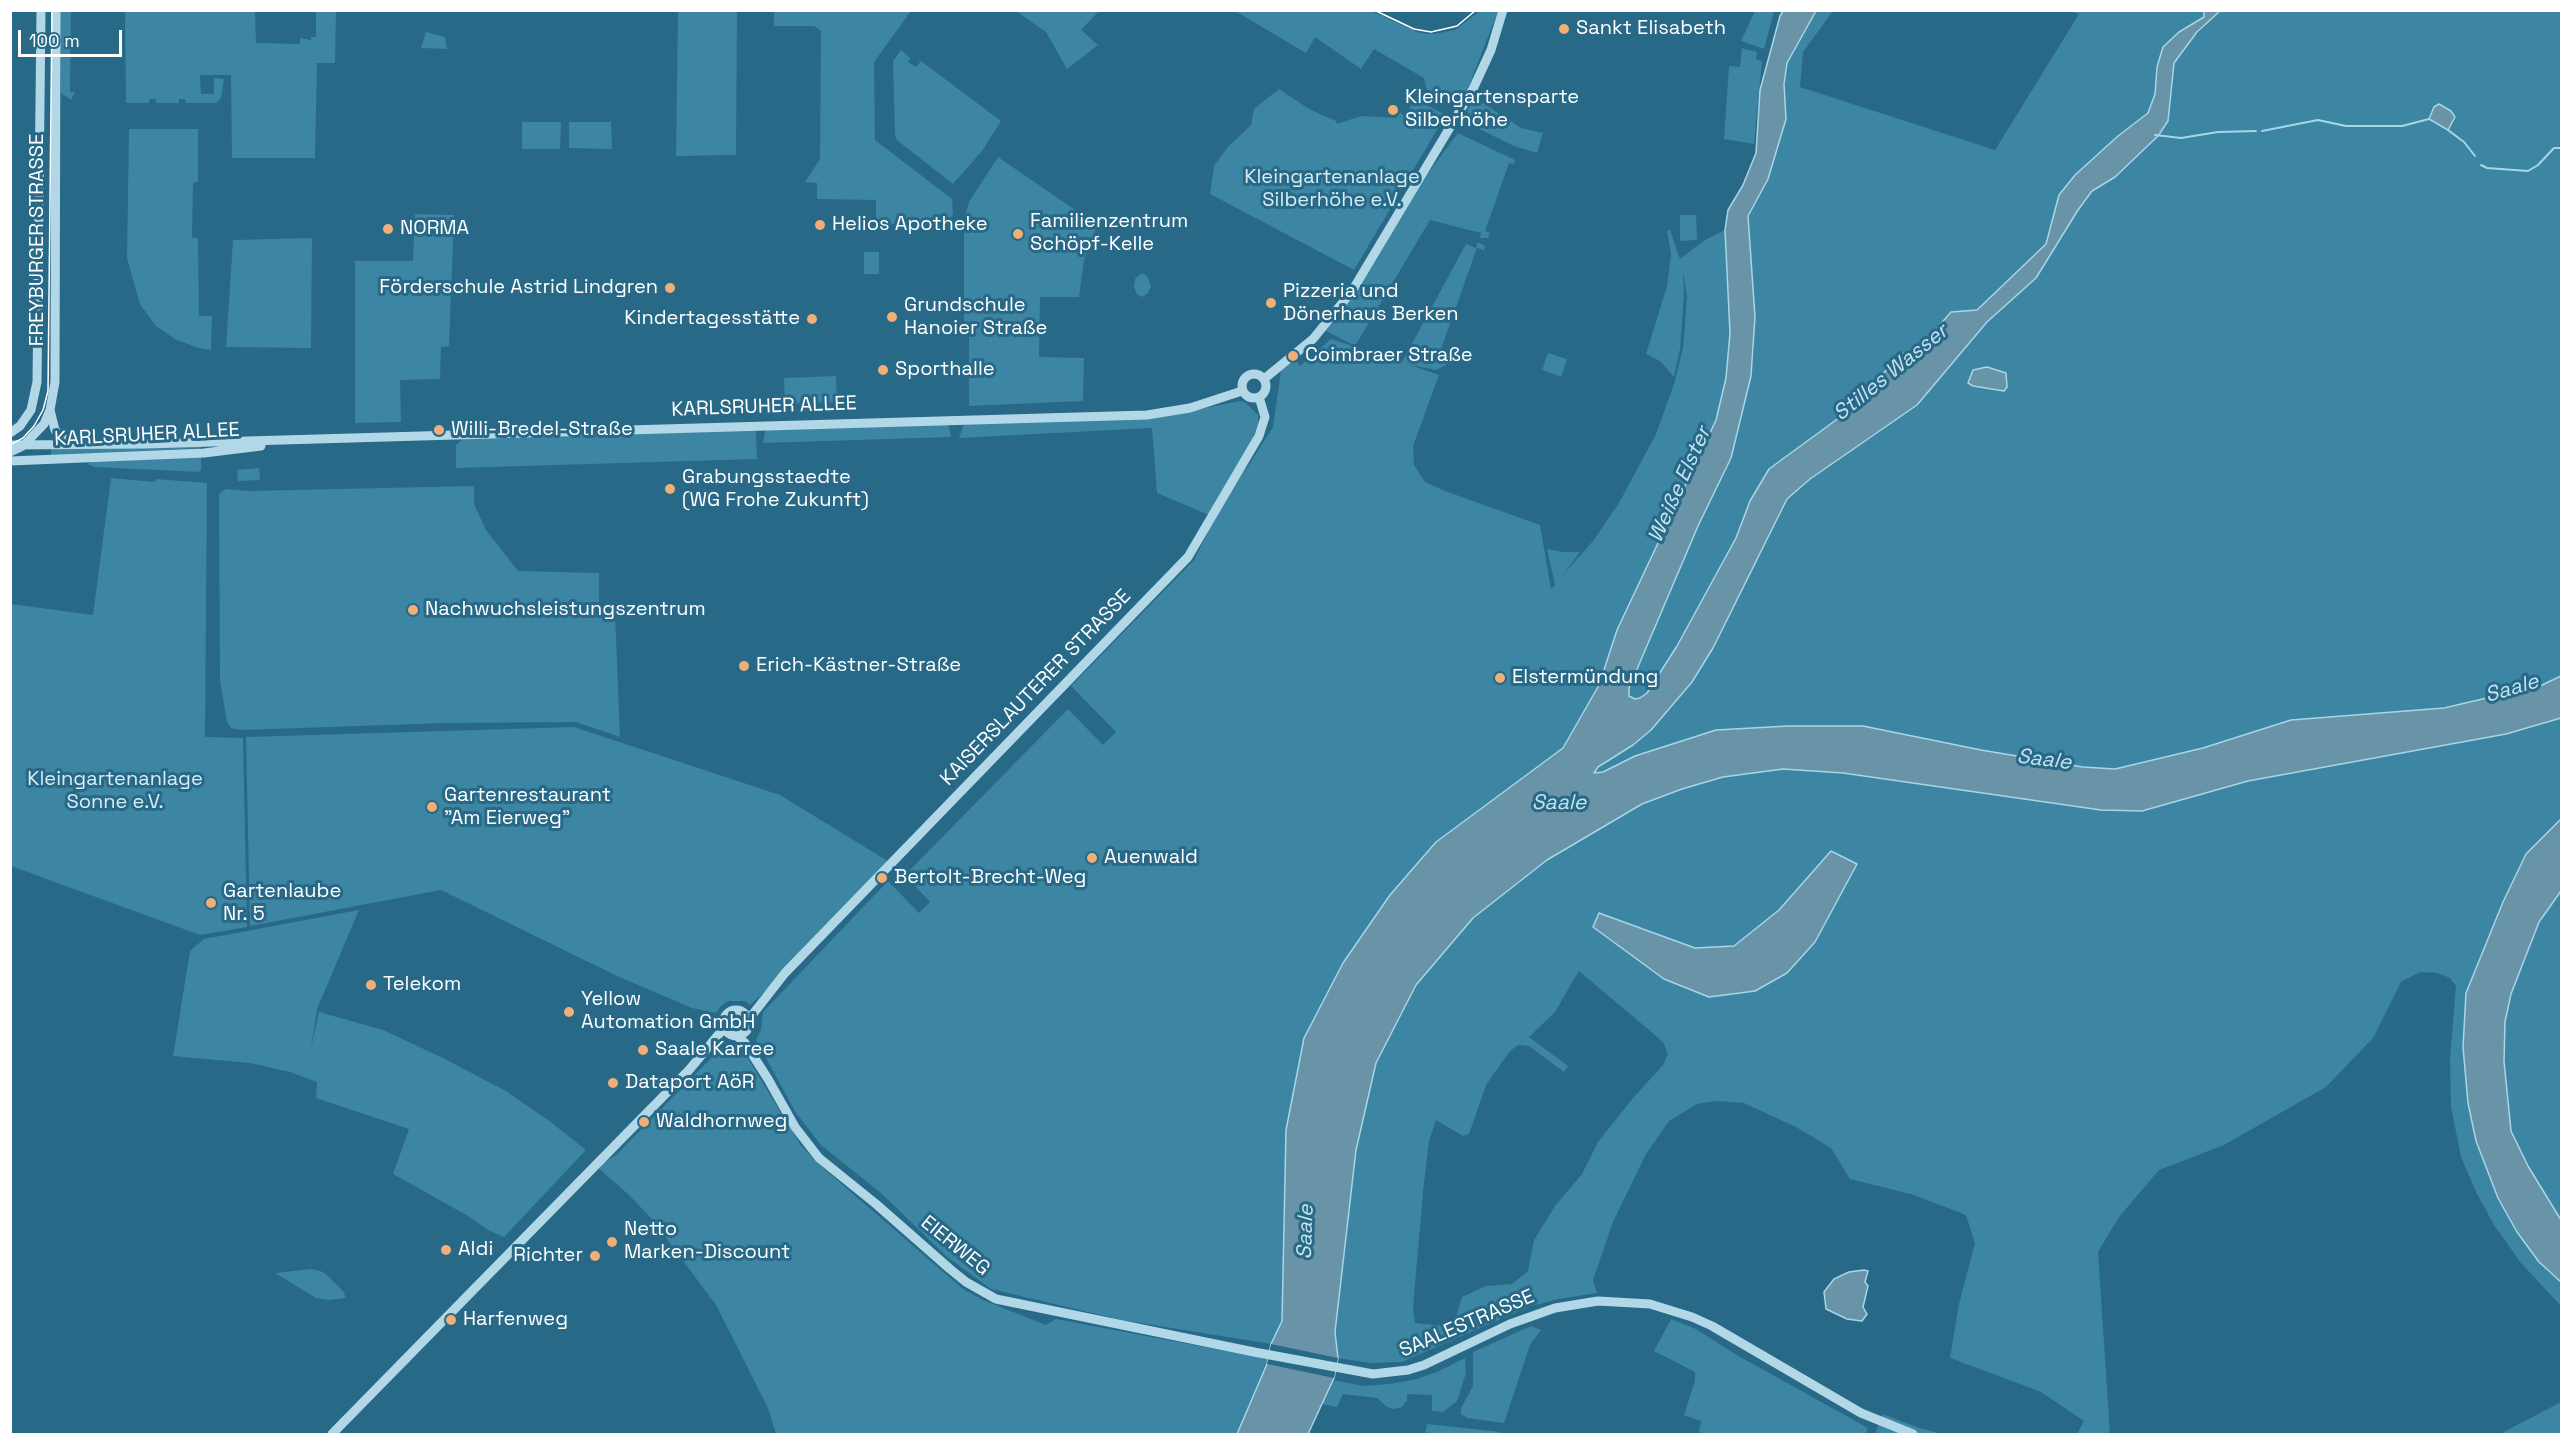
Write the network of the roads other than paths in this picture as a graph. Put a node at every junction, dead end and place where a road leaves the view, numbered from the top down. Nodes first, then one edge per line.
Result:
1 (41, 10) edge
2 (56, 10) edge
3 (1503, 10) edge
4 (1264, 379) junction
5 (1242, 391) junction
6 (1259, 398) junction
7 (50, 410) junction
8 (10, 433) edge
9 (284, 440) junction
10 (10, 445) edge
11 (23, 446) junction
12 (81, 446) junction
13 (10, 453) edge
14 (10, 460) edge
15 (746, 1015) junction
16 (747, 1031) junction
17 (731, 1033) junction
18 (768, 1079) junction
19 (1350, 1371) joint
20 (332, 1434) edge
21 (1912, 1434) edge

1 - 8 street, FREYBURGER STRASSE
2 - 7 street, FREYBURGER STRASSE
3 - 4 street
4 - 5 street
4 - 6 street
5 - 6 street
5 - 9 street, KARLSRUHER ALLEE
6 - 15 street, KAISERSLAUTERER STRASSE
7 - 11 street, FREYBURGER STRASSE
7 - 12 street
9 - 12 street, KARLSRUHER ALLEE
9 - 14 street, KARLSRUHER ALLEE
10 - 11 street, KARLSRUHER ALLEE
11 - 12 street, KARLSRUHER ALLEE
11 - 13 street, FREYBURGER STRASSE
15 - 16 street
15 - 17 street
16 - 17 street
16 - 18 street, EIERWEG
17 - 18 street, EIERWEG
17 - 20 street
18 - 19 street, EIERWEG
19 - 21 street, SAALESTRASSE

